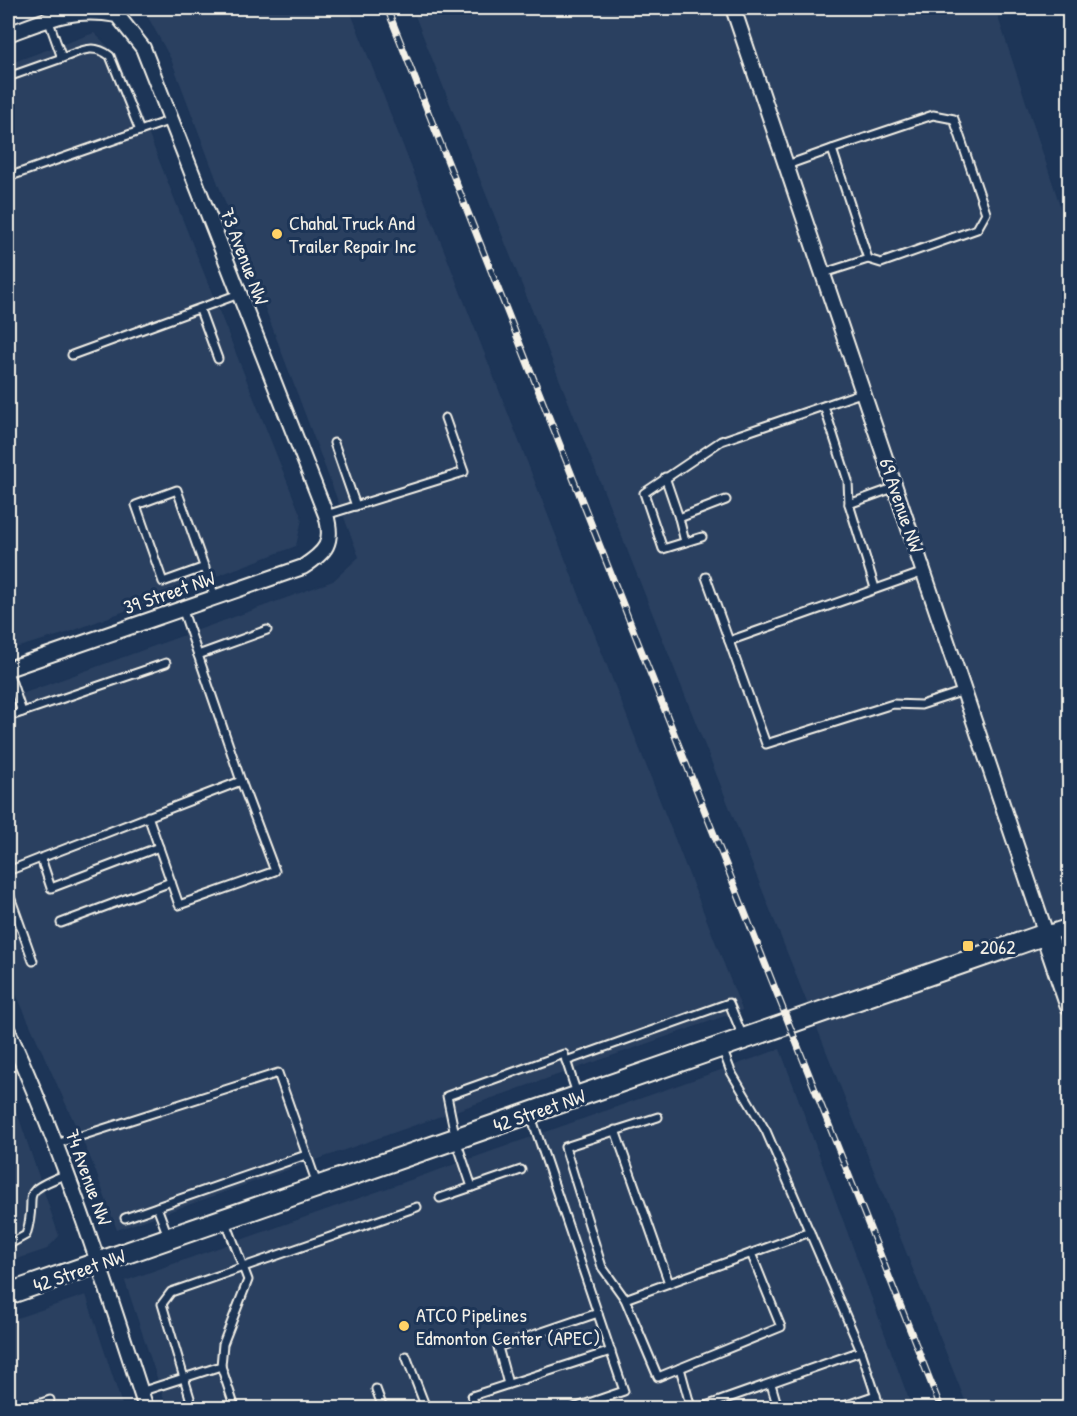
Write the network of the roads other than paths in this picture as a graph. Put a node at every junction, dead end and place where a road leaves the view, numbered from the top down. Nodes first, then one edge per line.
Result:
1 (734, 8) edge
2 (48, 19) junction
3 (8, 34) edge
4 (62, 58) junction
5 (8, 77) edge
6 (171, 120) junction
7 (140, 131) junction
8 (832, 149) junction
9 (787, 165) junction
10 (8, 177) edge
11 (868, 259) junction
12 (824, 273) junction
13 (239, 294) junction
14 (200, 310) junction
15 (72, 355) dead end
16 (218, 359) dead end
17 (864, 392) junction
18 (824, 406) junction
19 (445, 418) dead end
20 (334, 443) dead end
21 (665, 477) junction
22 (896, 487) junction
23 (726, 500) dead end
24 (849, 504) junction
25 (356, 506) junction
26 (326, 515) junction
27 (679, 518) junction
28 (330, 537) joint
29 (702, 537) dead end
30 (685, 542) junction
31 (205, 567) junction
32 (924, 572) junction
33 (706, 577) dead end
34 (875, 588) junction
35 (215, 597) junction
36 (182, 608) junction
37 (267, 630) dead end
38 (729, 641) junction
39 (198, 655) junction
40 (166, 663) dead end
41 (8, 670) edge
42 (964, 691) junction
43 (22, 712) junction
44 (8, 717) edge
45 (241, 781) junction
46 (148, 816) junction
47 (159, 847) junction
48 (40, 858) junction
49 (8, 871) edge
50 (171, 882) junction
51 (8, 891) edge
52 (61, 923) dead end
53 (1070, 926) edge
54 (1046, 934) junction
55 (33, 961) dead end
56 (1070, 1004) edge
57 (8, 1031) edge
58 (744, 1039) junction
59 (722, 1047) junction
60 (566, 1061) junction
61 (578, 1097) junction
62 (530, 1113) junction
63 (658, 1116) dead end
64 (615, 1130) junction
65 (456, 1140) junction
66 (56, 1144) junction
67 (306, 1155) junction
68 (521, 1170) dead end
69 (68, 1174) junction
70 (318, 1187) junction
71 (472, 1187) junction
72 (440, 1198) dead end
73 (157, 1207) junction
74 (417, 1207) dead end
75 (125, 1218) dead end
76 (224, 1219) junction
77 (810, 1232) junction
78 (169, 1238) junction
79 (8, 1245) edge
80 (752, 1253) junction
81 (99, 1263) junction
82 (243, 1266) junction
83 (669, 1283) junction
84 (8, 1294) edge
85 (625, 1299) junction
86 (598, 1313) junction
87 (610, 1351) junction
88 (861, 1351) junction
89 (406, 1356) dead end
90 (221, 1366) junction
91 (680, 1368) junction
92 (183, 1378) junction
93 (508, 1384) junction
94 (771, 1384) junction
95 (376, 1389) dead end
96 (140, 1392) junction
97 (876, 1395) junction
98 (50, 1400) dead end
99 (27, 1408) edge
100 (146, 1408) edge
101 (193, 1408) edge
102 (235, 1408) edge
103 (383, 1408) edge
104 (426, 1408) edge
105 (476, 1408) edge
106 (574, 1408) edge
107 (691, 1408) edge
108 (700, 1408) edge
109 (778, 1408) edge
110 (838, 1408) edge
111 (880, 1408) edge

1 - 9 street, 69 Avenue NW
2 - 3 street
2 - 4 lane
2 - 6 street, 73 Avenue NW
4 - 5 lane
4 - 7 lane
6 - 7 lane
6 - 13 street, 73 Avenue NW
7 - 10 lane
8 - 9 lane
8 - 11 lane
8 - 11 lane
9 - 12 street, 69 Avenue NW
11 - 12 lane
12 - 17 street, 69 Avenue NW
13 - 14 lane
13 - 26 street, 73 Avenue NW
14 - 15 lane
14 - 16 lane
17 - 18 lane
17 - 22 street, 69 Avenue NW
18 - 21 lane
18 - 24 lane
19 - 25 lane
20 - 25 lane
21 - 27 lane
21 - 30 lane
22 - 24 lane
22 - 32 street, 69 Avenue NW
23 - 27 lane
24 - 34 lane
25 - 26 lane
26 - 28 street, 73 Avenue NW
27 - 30 lane
28 - 35 street, 39 Street NW
29 - 30 lane
31 - 31 lane
31 - 35 lane
32 - 34 lane
32 - 42 street, 69 Avenue NW
33 - 38 lane
34 - 38 lane
35 - 36 street, 39 Street NW
36 - 39 lane
36 - 41 street, 39 Street NW
37 - 39 lane
38 - 42 lane
39 - 45 lane
40 - 43 lane
41 - 43 lane
42 - 54 street, 69 Avenue NW
43 - 44 lane
45 - 46 lane
45 - 50 lane
46 - 47 lane
46 - 48 lane
47 - 48 lane
47 - 50 lane
48 - 49 lane
50 - 52 lane
51 - 55 lane
53 - 54 street, 42 Street NW
54 - 56 street, 69 Avenue NW
54 - 58 street, 42 Street NW
57 - 66 street, 74 Avenue NW
58 - 59 street, 42 Street NW
58 - 60 lane
59 - 61 street, 42 Street NW
59 - 77 lane
60 - 61 lane
60 - 65 lane
61 - 62 street, 42 Street NW
62 - 65 street, 42 Street NW
62 - 86 lane
63 - 64 lane
64 - 83 lane
64 - 85 lane
65 - 70 street, 42 Street NW
65 - 71 lane
66 - 67 lane
66 - 69 street, 74 Avenue NW
67 - 70 lane
67 - 73 lane
68 - 71 lane
69 - 79 lane
69 - 81 street, 74 Avenue NW
70 - 76 street, 42 Street NW
71 - 72 lane
73 - 75 lane
73 - 78 lane
74 - 82 lane
76 - 78 street, 42 Street NW
76 - 82 lane
77 - 80 lane
77 - 88 lane
78 - 81 street, 42 Street NW
80 - 83 lane
80 - 91 lane
81 - 84 street, 42 Street NW
81 - 96 street, 74 Avenue NW
82 - 90 lane
82 - 92 lane
83 - 85 lane
85 - 91 lane
86 - 87 lane
86 - 93 lane
87 - 93 lane
87 - 106 lane
88 - 94 lane
88 - 97 lane
89 - 104 lane
90 - 92 lane
90 - 102 lane
91 - 107 lane
92 - 96 lane
92 - 101 lane
93 - 105 lane
94 - 108 lane
94 - 109 lane
95 - 103 lane
96 - 100 street, 74 Avenue NW
97 - 110 lane
97 - 111 lane
98 - 99 lane

